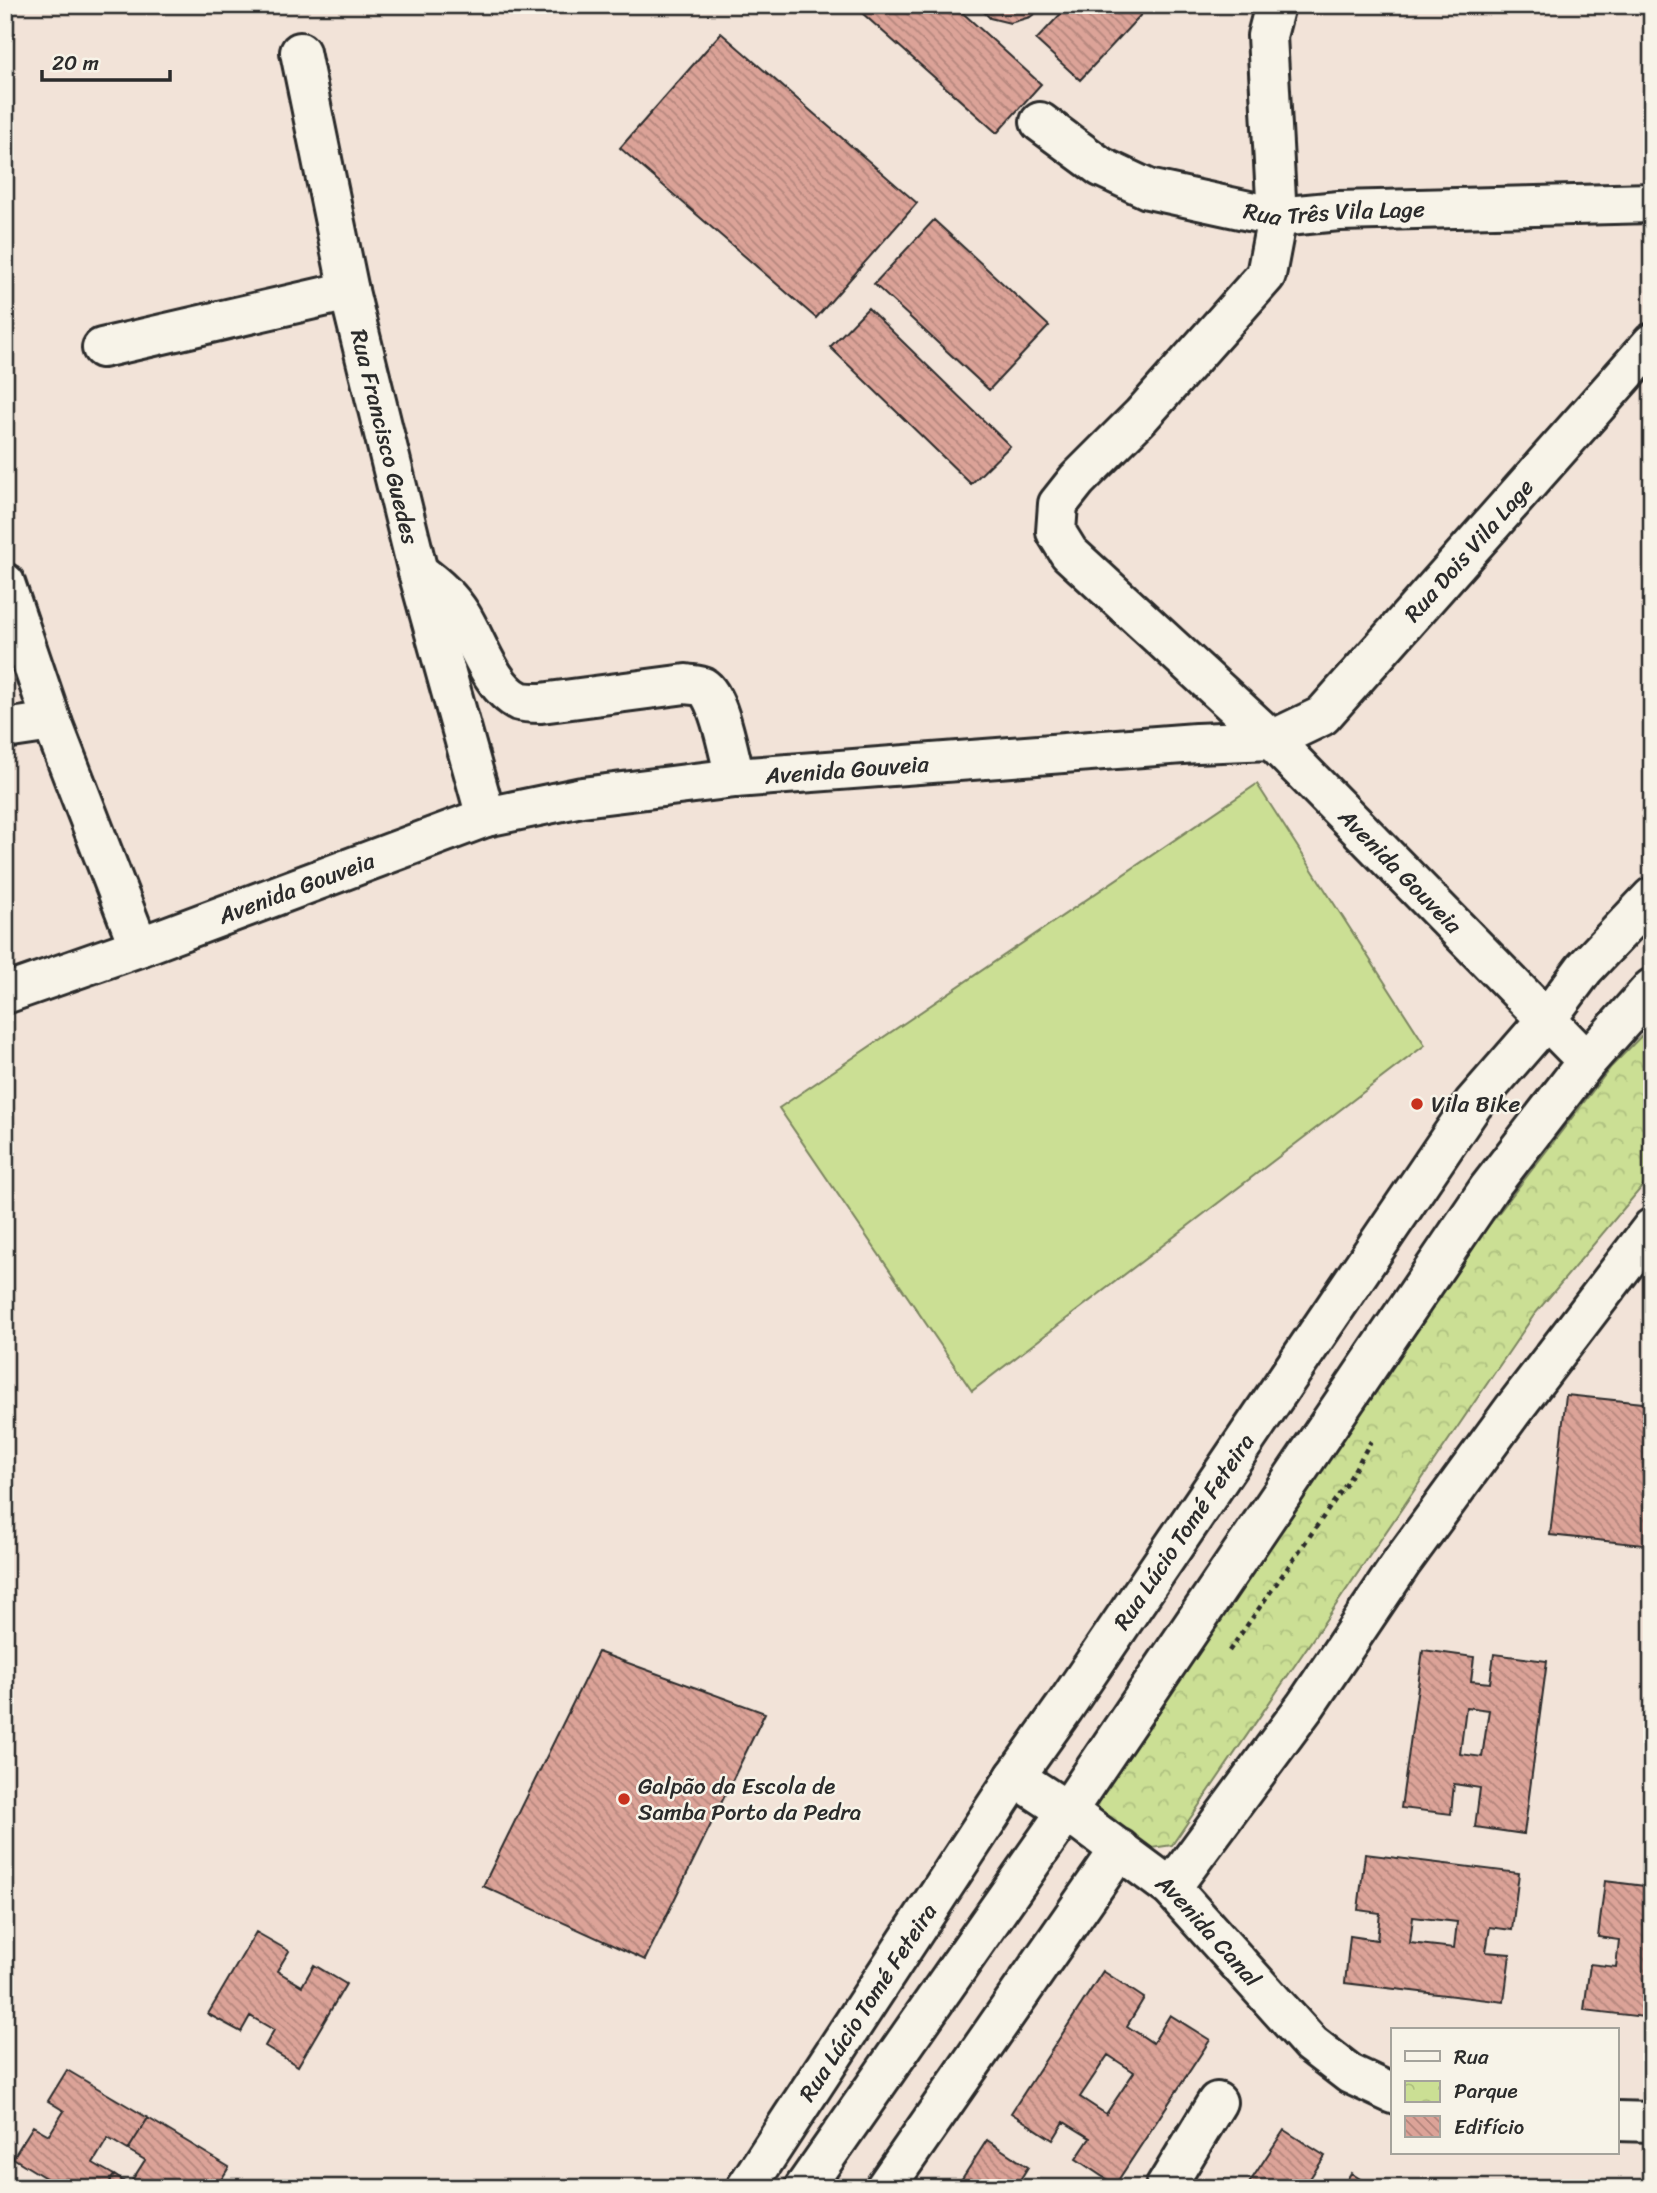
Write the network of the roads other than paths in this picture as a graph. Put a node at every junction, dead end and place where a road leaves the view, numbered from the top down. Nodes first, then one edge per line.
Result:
1 (1275, 5) edge
2 (300, 52) dead end
3 (1040, 121) dead end
4 (1652, 203) edge
5 (1278, 217) junction
6 (349, 291) junction
7 (1652, 343) edge
8 (102, 348) dead end
9 (418, 572) junction
10 (5, 583) edge
11 (52, 722) junction
12 (5, 729) edge
13 (1272, 740) junction
14 (735, 778) junction
15 (486, 817) junction
16 (1652, 897) edge
17 (139, 947) junction
18 (1652, 988) edge
19 (5, 994) edge
20 (1546, 1020) junction
21 (1587, 1061) junction
22 (1652, 1228) edge
23 (1015, 1777) junction
24 (1067, 1811) junction
25 (1120, 1849) junction
26 (1171, 1888) junction
27 (1391, 2093) edge
28 (1217, 2102) dead end
29 (1618, 2121) edge
30 (1652, 2122) edge
31 (746, 2188) edge
32 (804, 2188) edge
33 (885, 2188) edge
34 (1166, 2188) edge

1 - 5 street
2 - 6 street, Rua Francisco Guedes
3 - 5 street, Rua Três Vila Lage
4 - 5 street, Rua Três Vila Lage
5 - 13 street
6 - 8 street
6 - 9 street, Rua Francisco Guedes
7 - 13 street, Rua Dois Vila Lage
9 - 14 street
9 - 15 street, Rua Francisco Guedes
10 - 11 street
11 - 12 street
11 - 17 street
13 - 14 street, Avenida Gouveia
13 - 20 street, Avenida Gouveia
14 - 15 street, Avenida Gouveia
15 - 17 street, Avenida Gouveia
16 - 20 street, Rua Lúcio Tomé Feteira
17 - 19 street, Avenida Gouveia
18 - 21 street
20 - 21 street, Avenida Gouveia
20 - 23 street, Rua Lúcio Tomé Feteira
21 - 24 street
22 - 26 street
23 - 24 street, Avenida Canal
23 - 31 street, Rua Lúcio Tomé Feteira
24 - 25 street, Avenida Canal
24 - 32 street
25 - 26 street, Avenida Canal
25 - 33 street
26 - 27 street, Avenida Canal
28 - 34 street
29 - 30 street

